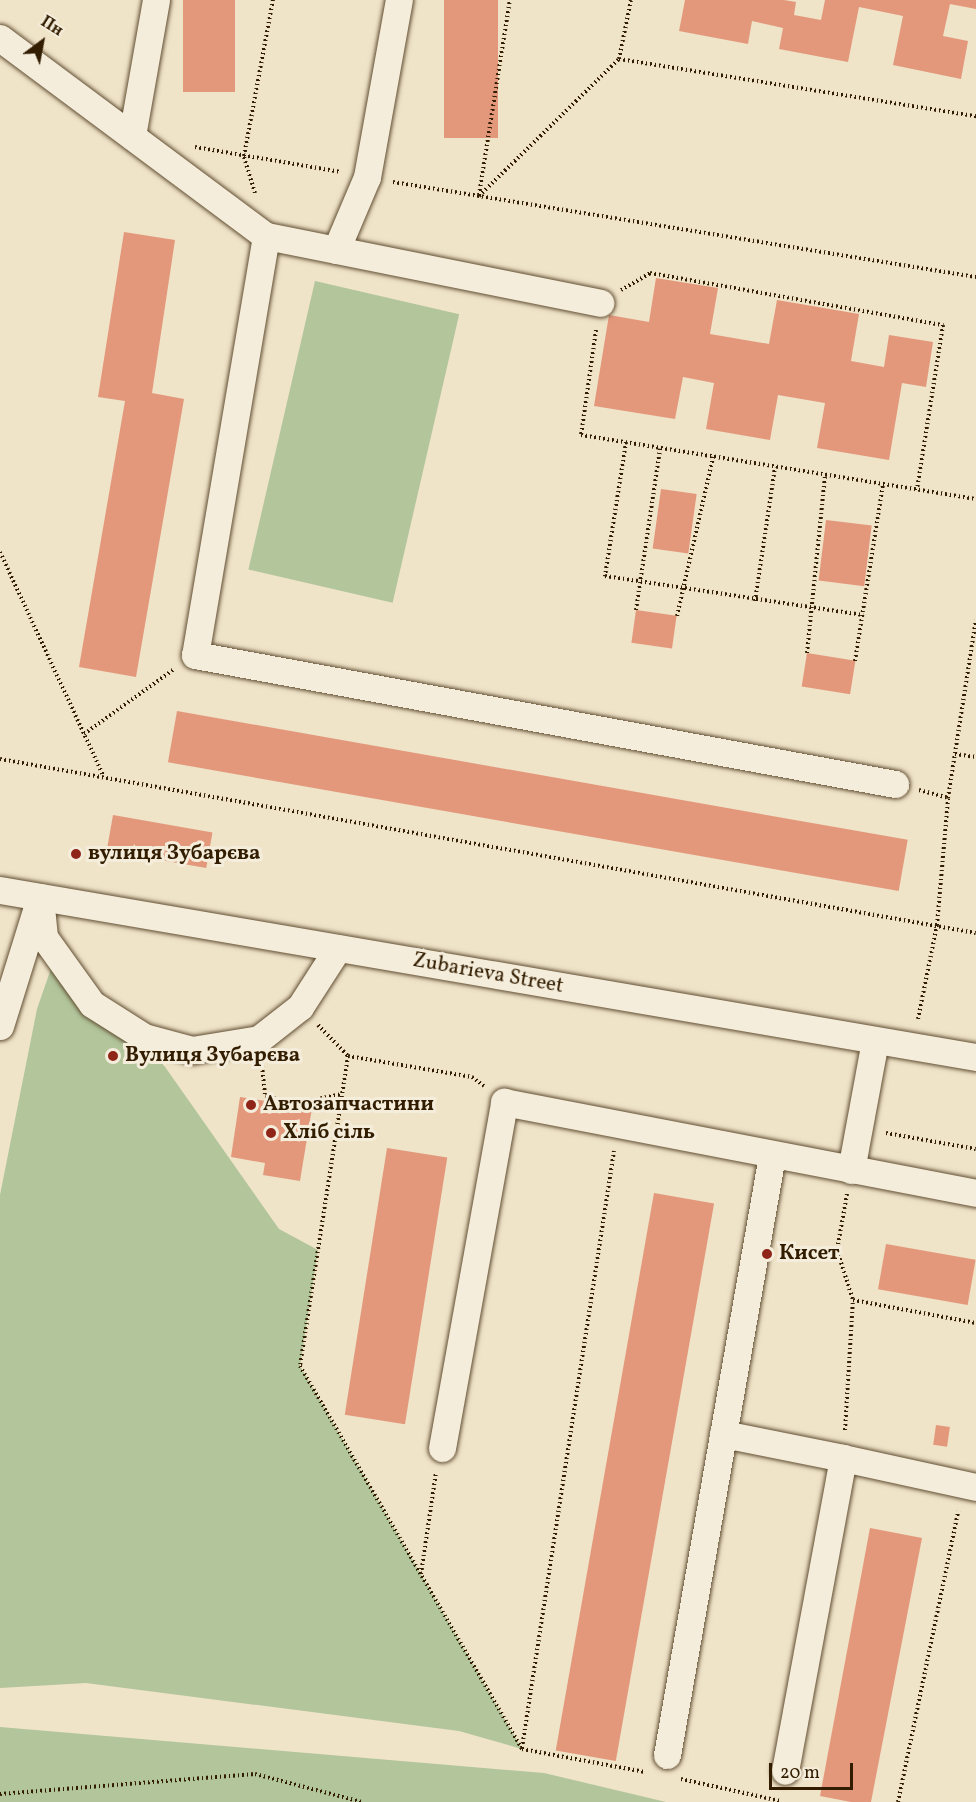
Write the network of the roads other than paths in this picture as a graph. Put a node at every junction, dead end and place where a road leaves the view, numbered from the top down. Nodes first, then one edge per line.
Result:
1 (156, 0) edge
2 (399, 0) edge
3 (0, 38) edge
4 (132, 136) junction
5 (266, 236) junction
6 (336, 250) junction
7 (600, 303) road end
8 (895, 784) dead end
9 (0, 890) edge
10 (40, 897) junction
11 (338, 948) junction
12 (0, 1026) edge
13 (875, 1041) junction
14 (976, 1057) edge
15 (772, 1155) junction
16 (851, 1170) junction
17 (976, 1193) edge
18 (723, 1434) junction
19 (442, 1448) road end
20 (843, 1458) junction
21 (970, 1485) edge
22 (664, 1765) road end
23 (785, 1771) dead end

1 - 4 street
2 - 6 street
3 - 4 street
4 - 5 street
5 - 6 street
5 - 8 street
6 - 7 street
9 - 10 street, Zubarieva Street
10 - 11 street, Zubarieva Street
10 - 11 street
10 - 12 street
11 - 13 street, Zubarieva Street
13 - 14 street, Zubarieva Street
13 - 16 street
15 - 16 street
15 - 18 street
15 - 19 street
16 - 17 street
18 - 20 street
18 - 22 street
20 - 21 street
20 - 23 street

